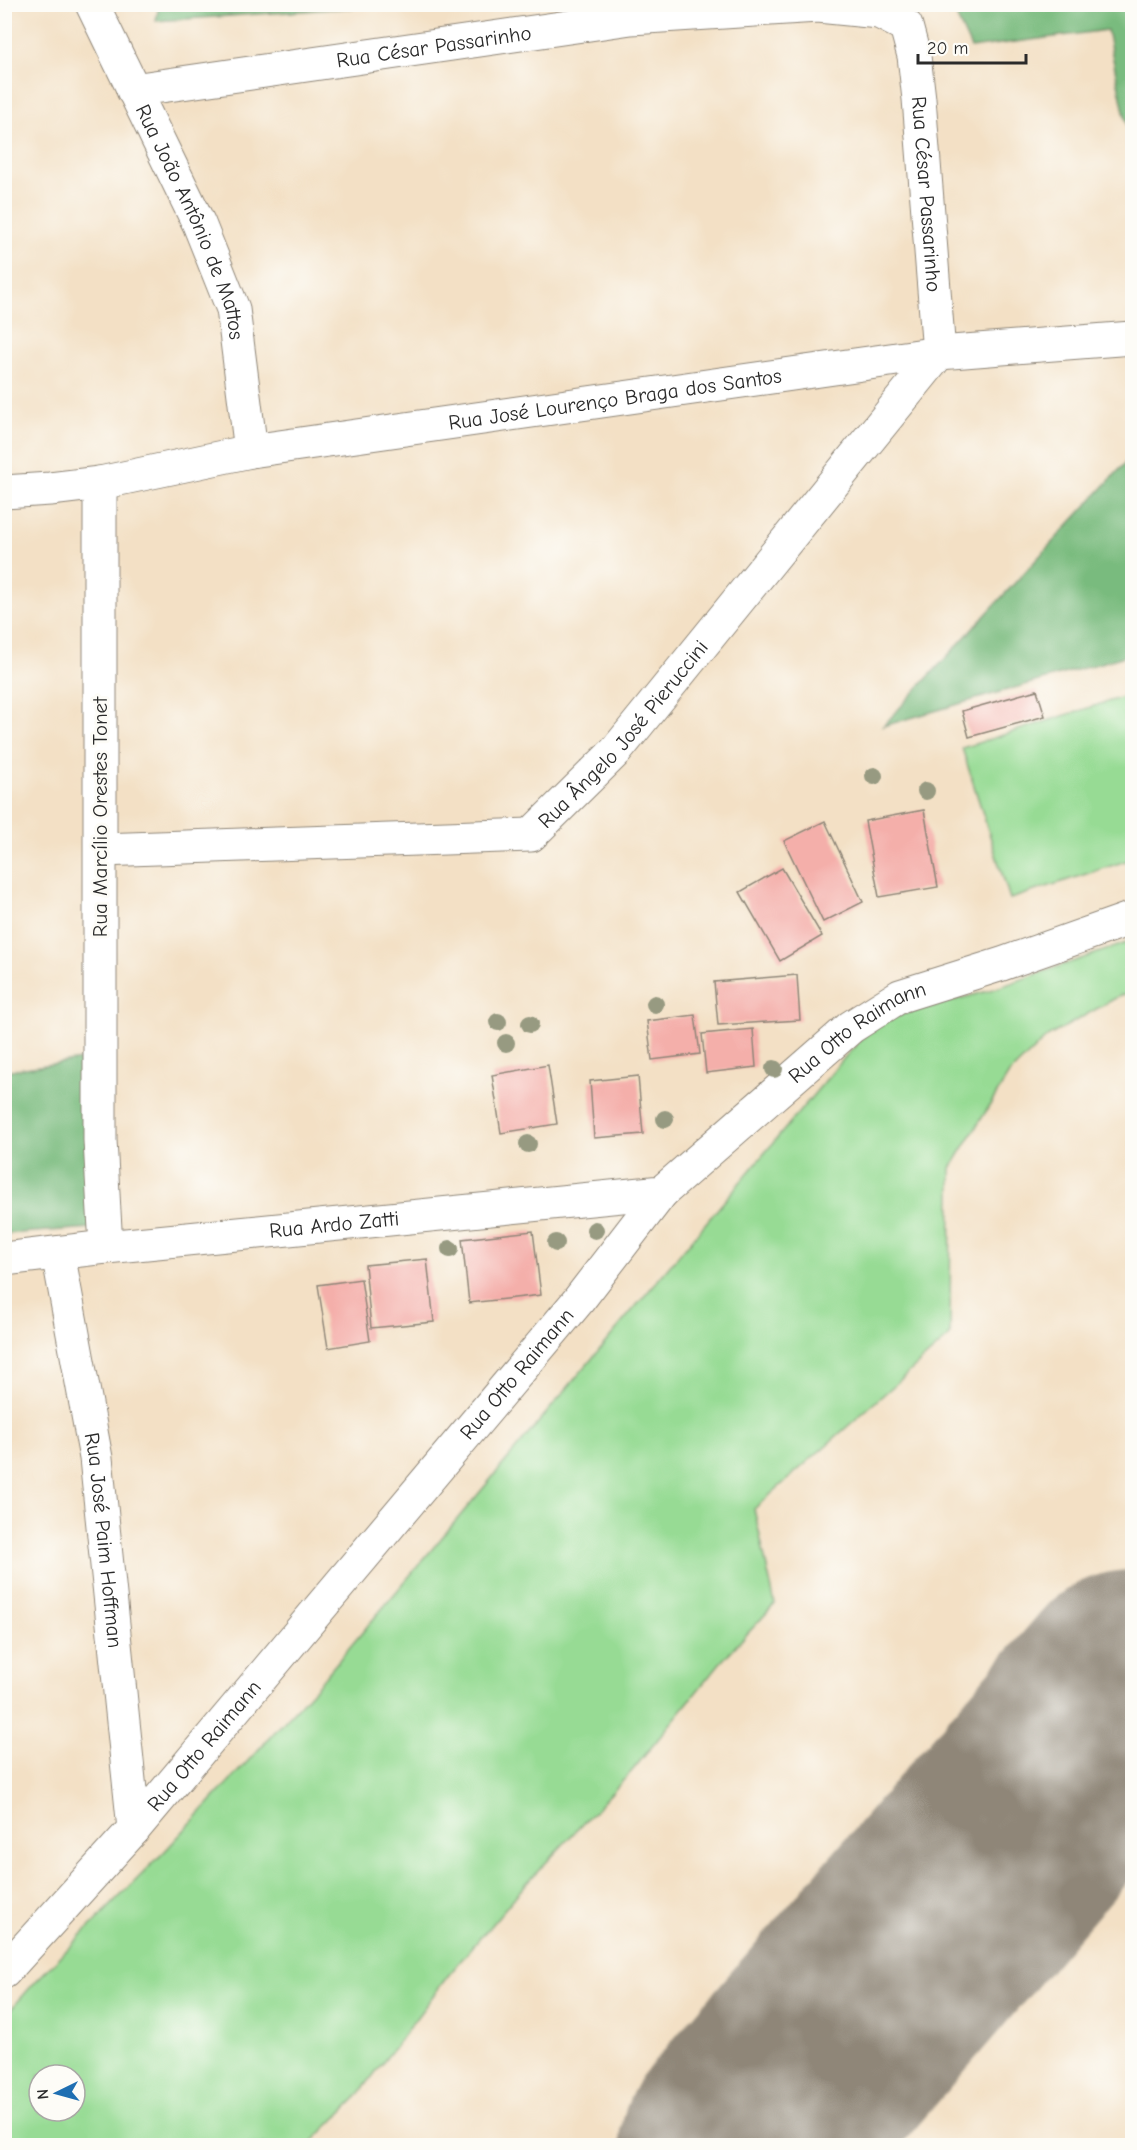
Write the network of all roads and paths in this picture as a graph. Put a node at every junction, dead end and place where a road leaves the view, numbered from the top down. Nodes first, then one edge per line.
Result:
1 (92, 4) edge
2 (133, 90) junction
3 (1132, 338) edge
4 (939, 353) junction
5 (251, 451) junction
6 (100, 483) junction
7 (4, 492) edge
8 (101, 850) junction
9 (1132, 918) edge
10 (662, 1192) junction
11 (106, 1247) junction
12 (58, 1253) junction
13 (4, 1259) edge
14 (134, 1829) junction
15 (4, 1972) edge

1 - 2 street, Rua João Antônio de Mattos
2 - 4 street, Rua César Passarinho
2 - 5 street, Rua João Antônio de Mattos
3 - 4 street, Rua José Lourenço Braga dos Santos
4 - 5 street, Rua José Lourenço Braga dos Santos
4 - 8 street, Rua Ângelo José Pieruccini
5 - 6 street, Rua José Lourenço Braga dos Santos
6 - 7 street
6 - 8 street, Rua Marcílio Orestes Tonet
8 - 11 street, Rua Marcílio Orestes Tonet
9 - 10 street, Rua Otto Raimann
10 - 11 street, Rua Ardo Zatti
10 - 14 street, Rua Otto Raimann
11 - 12 street, Rua Ardo Zatti
12 - 13 street, Rua Ardo Zatti
12 - 14 street, Rua José Paim Hoffman
14 - 15 street, Rua Otto Raimann

